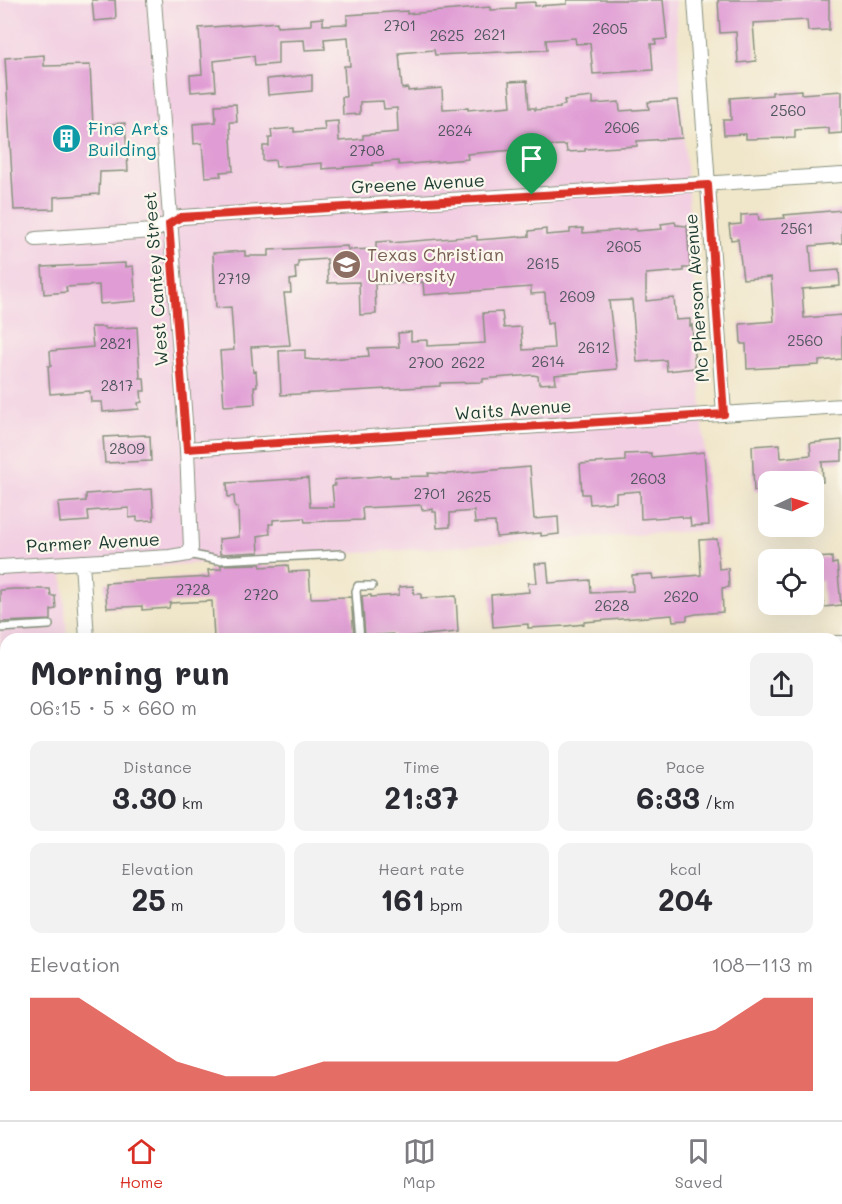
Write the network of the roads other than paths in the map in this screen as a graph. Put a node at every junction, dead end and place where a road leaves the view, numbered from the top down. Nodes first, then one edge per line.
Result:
1 (154, 0) edge
2 (162, 0) edge
3 (695, 0) edge
4 (842, 175) edge
5 (708, 185) junction
6 (169, 224) junction
7 (36, 239) dead end
8 (842, 406) edge
9 (724, 414) junction
10 (187, 449) junction
11 (188, 554) junction
12 (342, 554) dead end
13 (82, 562) junction
14 (0, 567) edge
15 (372, 586) dead end
16 (49, 625) dead end
17 (0, 628) edge
18 (87, 633) edge
19 (360, 633) edge

1 - 2 street
1 - 6 street, West Cantey Street
3 - 5 street, Mc Pherson Avenue
4 - 5 street, Greene Avenue
5 - 6 street, Greene Avenue
5 - 9 street, Mc Pherson Avenue
6 - 7 street, Greene Avenue
6 - 10 street, West Cantey Street
8 - 9 street, Waits Avenue
9 - 10 street, Waits Avenue
10 - 11 street, West Cantey Street
11 - 12 lane
11 - 13 street, Parmer Avenue
13 - 14 street, Parmer Avenue
13 - 18 street
15 - 19 lane
16 - 17 lane

